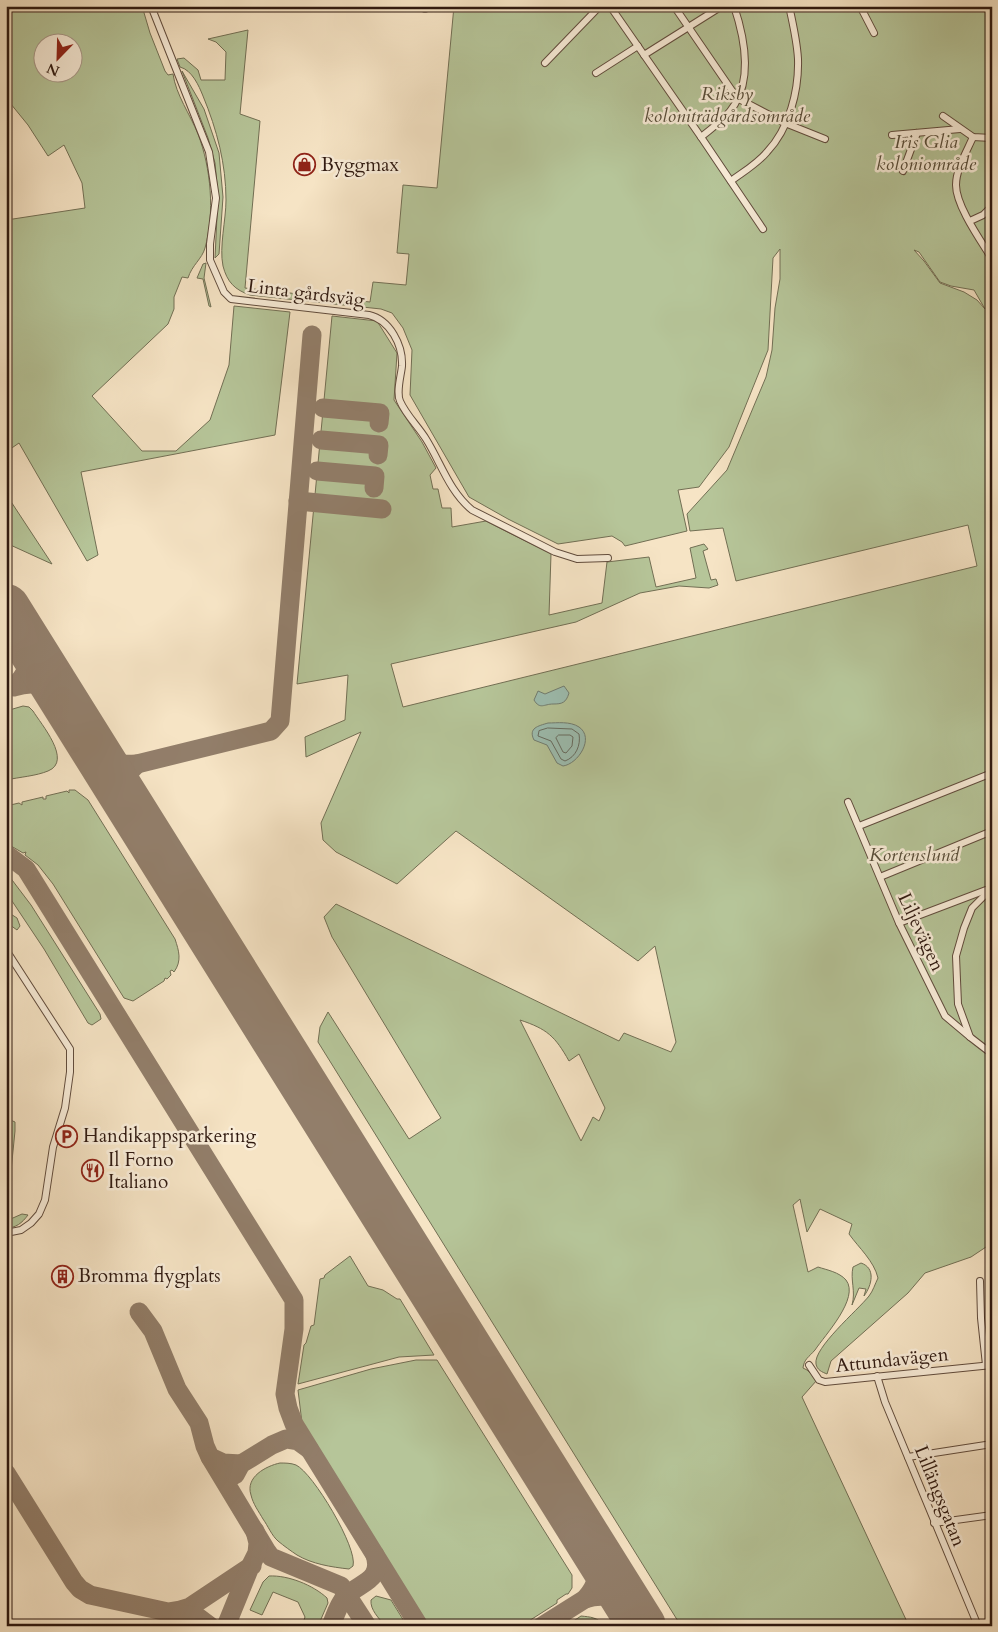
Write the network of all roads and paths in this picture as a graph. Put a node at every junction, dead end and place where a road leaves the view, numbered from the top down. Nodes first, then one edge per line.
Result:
1 (152, 6) edge
2 (600, 6) edge
3 (610, 6) edge
4 (674, 6) edge
5 (722, 6) edge
6 (734, 6) edge
7 (789, 6) edge
8 (860, 6) edge
9 (689, 27) junction
10 (874, 33) dead end
11 (638, 46) junction
12 (644, 55) junction
13 (545, 63) dead end
14 (596, 74) dead end
15 (737, 98) junction
16 (943, 116) dead end
17 (785, 123) junction
18 (960, 129) junction
19 (917, 133) junction
20 (892, 135) dead end
21 (701, 137) junction
22 (973, 137) junction
23 (992, 138) edge
24 (825, 139) dead end
25 (903, 171) dead end
26 (731, 181) junction
27 (992, 206) edge
28 (970, 221) junction
29 (763, 229) dead end
30 (992, 259) edge
31 (608, 558) dead end
32 (991, 774) edge
33 (848, 802) dead end
34 (859, 826) junction
35 (992, 831) edge
36 (880, 877) junction
37 (991, 888) edge
38 (899, 923) junction
39 (6, 950) edge
40 (970, 1037) junction
41 (992, 1054) edge
42 (6, 1233) edge
43 (980, 1281) dead end
44 (809, 1365) dead end
45 (989, 1365) edge
46 (877, 1376) junction
47 (992, 1444) edge
48 (908, 1457) junction
49 (992, 1515) edge
50 (934, 1523) junction
51 (978, 1626) edge

1 - 31 street, Linta gårdsväg
2 - 13 street
3 - 11 street
4 - 9 street
5 - 9 street
6 - 15 street
7 - 17 street
8 - 10 street
9 - 12 street
9 - 15 street
11 - 12 street
11 - 14 street
12 - 21 street
15 - 17 street
15 - 21 street
16 - 18 street
17 - 24 street
17 - 26 street
18 - 19 street
18 - 22 street
19 - 20 street
19 - 25 street
21 - 26 street
22 - 23 street
22 - 28 street
26 - 29 street
27 - 28 street
28 - 30 street
32 - 34 street
33 - 34 street, Liljevägen
34 - 36 street, Liljevägen
35 - 36 street
36 - 38 street, Liljevägen
37 - 38 street
37 - 40 street
38 - 40 street, Liljevägen
39 - 42 street
40 - 41 street, Liljevägen
43 - 45 street, Attundavägen
44 - 46 street, Attundavägen
45 - 46 street, Attundavägen
46 - 48 street, Lillängsgatan
47 - 48 street
48 - 50 street, Lillängsgatan
49 - 50 street
50 - 51 street, Lillängsgatan

